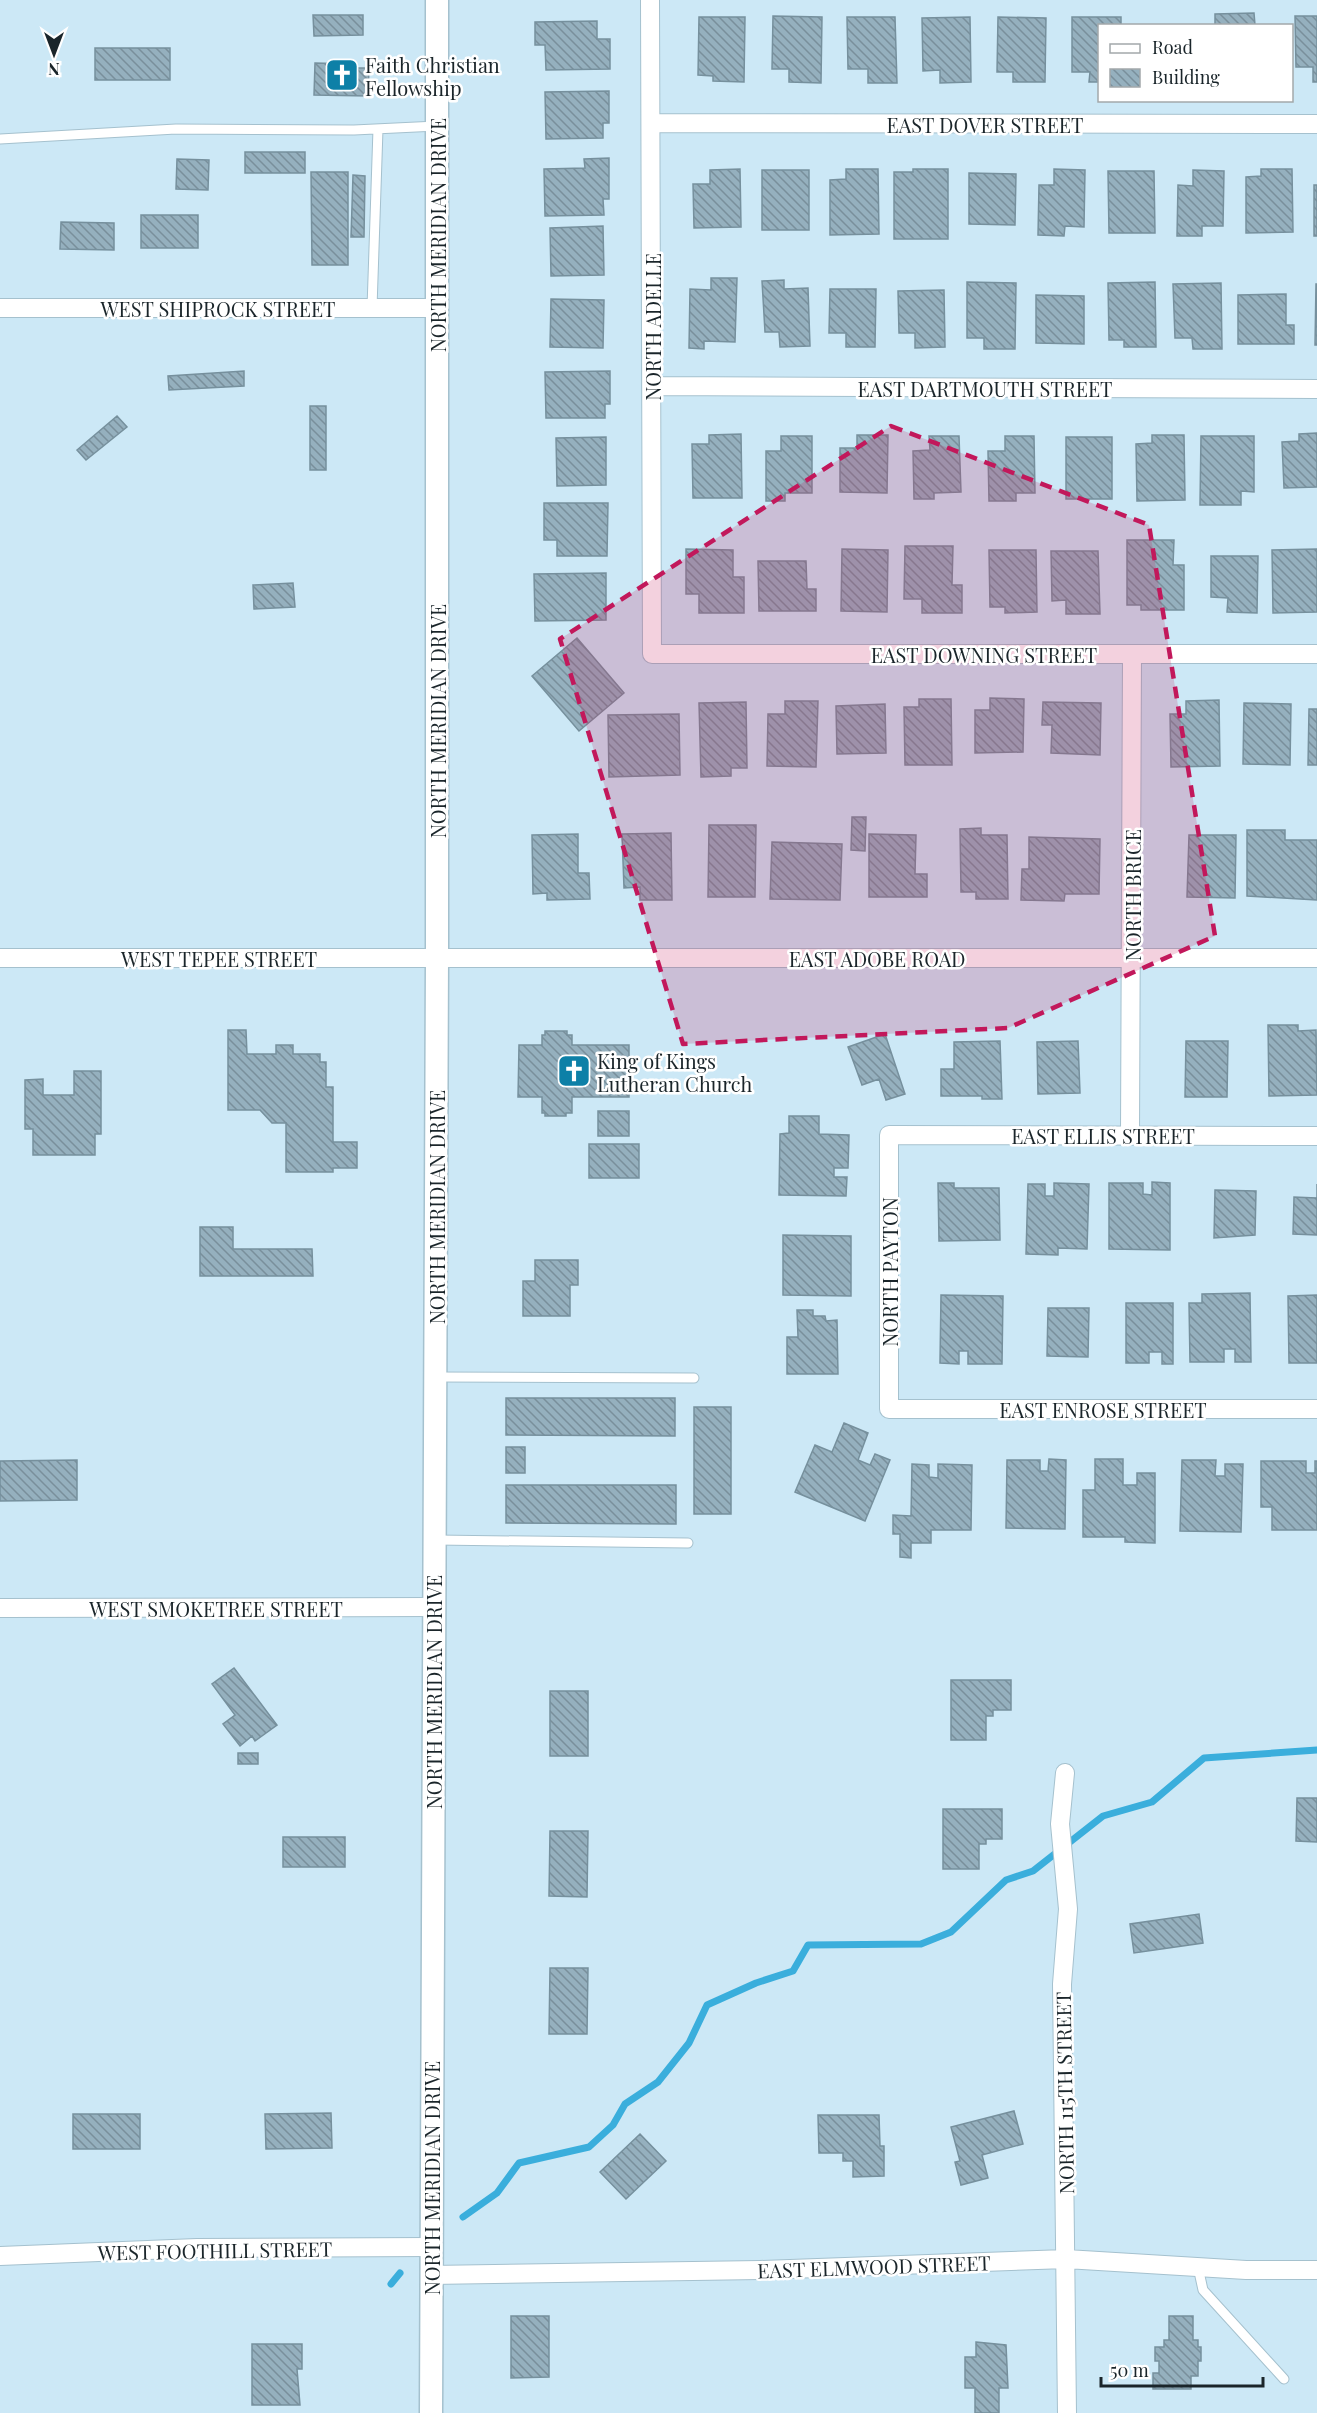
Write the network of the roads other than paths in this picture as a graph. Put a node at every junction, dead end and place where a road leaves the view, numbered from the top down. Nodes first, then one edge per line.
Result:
1 (437, 0) edge
2 (650, 0) edge
3 (652, 123) junction
4 (1317, 124) edge
5 (437, 126) junction
6 (378, 129) junction
7 (0, 139) edge
8 (0, 308) edge
9 (372, 308) junction
10 (437, 308) junction
11 (652, 386) junction
12 (1317, 390) edge
13 (652, 654) joint
14 (1132, 654) junction
15 (1317, 654) edge
16 (438, 957) junction
17 (0, 958) edge
18 (1132, 958) junction
19 (1317, 958) edge
20 (889, 1135) joint
21 (1130, 1136) junction
22 (1317, 1136) edge
23 (435, 1377) junction
24 (694, 1378) dead end
25 (889, 1409) joint
26 (1317, 1409) edge
27 (434, 1540) junction
28 (688, 1543) dead end
29 (433, 1607) junction
30 (0, 1608) edge
31 (1065, 1773) dead end
32 (430, 2247) junction
33 (0, 2256) edge
34 (1066, 2259) junction
35 (1198, 2267) junction
36 (1317, 2270) edge
37 (431, 2275) junction
38 (1284, 2379) dead end
39 (431, 2413) edge
40 (1067, 2413) edge

1 - 5 street, NORTH MERIDIAN DRIVE
2 - 3 street, NORTH ADELLE
3 - 4 street, EAST DOVER STREET
3 - 11 street, NORTH ADELLE
5 - 6 lane
5 - 10 street, NORTH MERIDIAN DRIVE
6 - 7 lane
6 - 9 lane
8 - 9 street, WEST SHIPROCK STREET
9 - 10 street, WEST SHIPROCK STREET
10 - 16 street, NORTH MERIDIAN DRIVE
11 - 12 street, EAST DARTMOUTH STREET
11 - 13 street, NORTH ADELLE
13 - 14 street, EAST DOWNING STREET
14 - 15 street, EAST DOWNING STREET
14 - 18 street, NORTH BRICE
16 - 17 street, WEST TEPEE STREET
16 - 18 street, EAST ADOBE ROAD
16 - 23 street, NORTH MERIDIAN DRIVE
18 - 19 street, EAST ADOBE ROAD
18 - 21 street, NORTH BRICE
20 - 21 street, EAST ELLIS STREET
20 - 25 street, NORTH PAYTON
21 - 22 street, EAST ELLIS STREET
23 - 24 lane
23 - 27 street, NORTH MERIDIAN DRIVE
25 - 26 street, EAST ENROSE STREET
27 - 28 lane
27 - 29 street, NORTH MERIDIAN DRIVE
29 - 30 street, WEST SMOKETREE STREET
29 - 32 street, NORTH MERIDIAN DRIVE
31 - 34 street, NORTH 115TH STREET
32 - 33 street, WEST FOOTHILL STREET
32 - 37 street, NORTH MERIDIAN DRIVE
34 - 35 street, EAST ELMWOOD STREET
34 - 37 street, EAST ELMWOOD STREET
34 - 40 street, NORTH 115TH STREET
35 - 36 street, EAST ELMWOOD STREET
35 - 38 lane
37 - 39 street, NORTH MERIDIAN DRIVE

